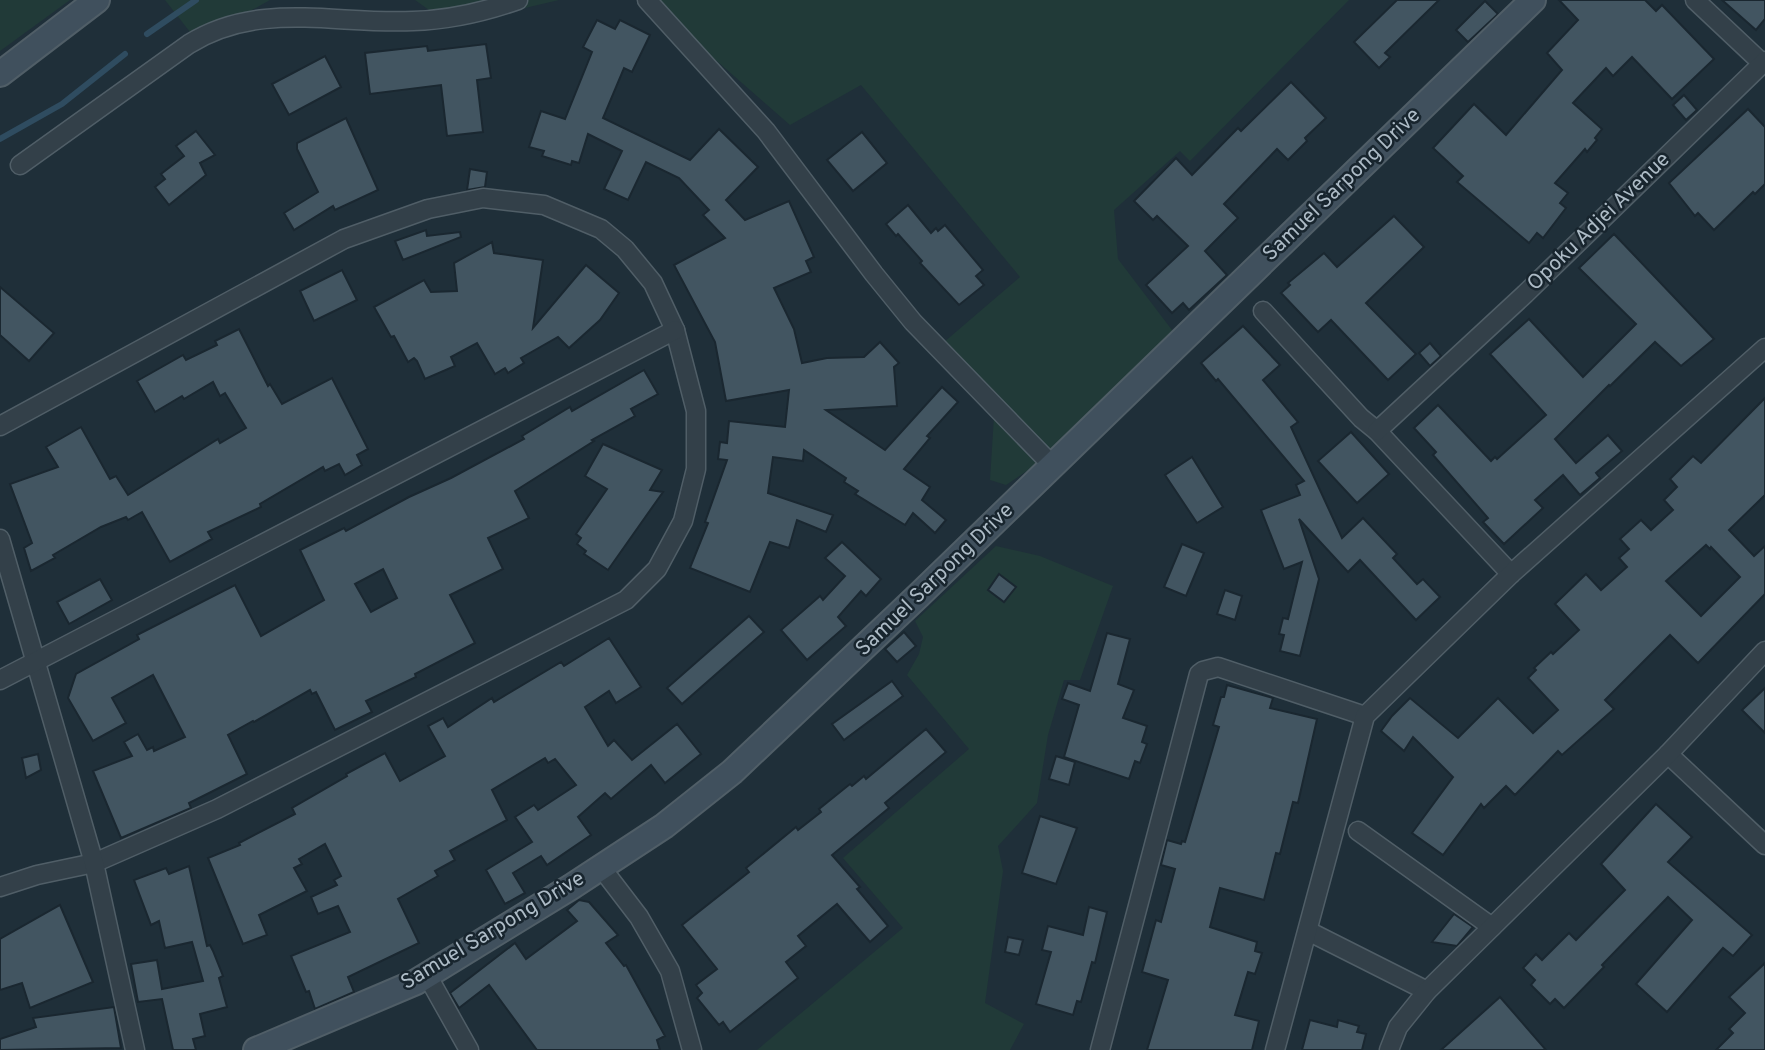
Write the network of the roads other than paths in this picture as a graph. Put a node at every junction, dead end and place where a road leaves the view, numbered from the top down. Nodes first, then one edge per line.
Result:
1 (97, 0) edge
2 (518, 0) edge
3 (647, 0) edge
4 (1533, 0) edge
5 (1695, 0) edge
6 (1764, 62) edge
7 (0, 74) edge
8 (20, 165) dead end
9 (1263, 312) dead end
10 (676, 330) junction
11 (1765, 348) edge
12 (0, 426) edge
13 (1377, 430) junction
14 (1053, 466) junction
15 (0, 539) edge
16 (1511, 574) junction
17 (1765, 651) edge
18 (34, 662) junction
19 (0, 680) edge
20 (1365, 716) junction
21 (1668, 754) junction
22 (1358, 831) dead end
23 (1765, 845) edge
24 (94, 863) junction
25 (600, 866) junction
26 (0, 887) edge
27 (1492, 927) junction
28 (1308, 931) junction
29 (427, 975) junction
30 (1427, 991) junction
31 (135, 1050) edge
32 (256, 1050) edge
33 (469, 1050) edge
34 (692, 1050) edge
35 (1100, 1050) edge
36 (1275, 1050) edge
37 (1389, 1050) edge

1 - 7 street
2 - 8 street
3 - 14 street
4 - 14 street, Samuel Sarpong Drive
5 - 6 street
6 - 13 street, Opoku Adjei Avenue
9 - 13 street
10 - 12 street
10 - 18 street
10 - 24 street
11 - 16 street
13 - 16 street
14 - 25 street, Samuel Sarpong Drive
15 - 18 street
16 - 20 street
17 - 21 street
18 - 19 street
18 - 24 street
20 - 28 street
20 - 35 street
21 - 23 street
21 - 27 street
22 - 27 street
24 - 26 street
24 - 31 street
25 - 29 street, Samuel Sarpong Drive
25 - 34 street
27 - 30 street
28 - 30 street
28 - 36 street
29 - 32 street, Samuel Sarpong Drive
29 - 33 street
30 - 37 street

